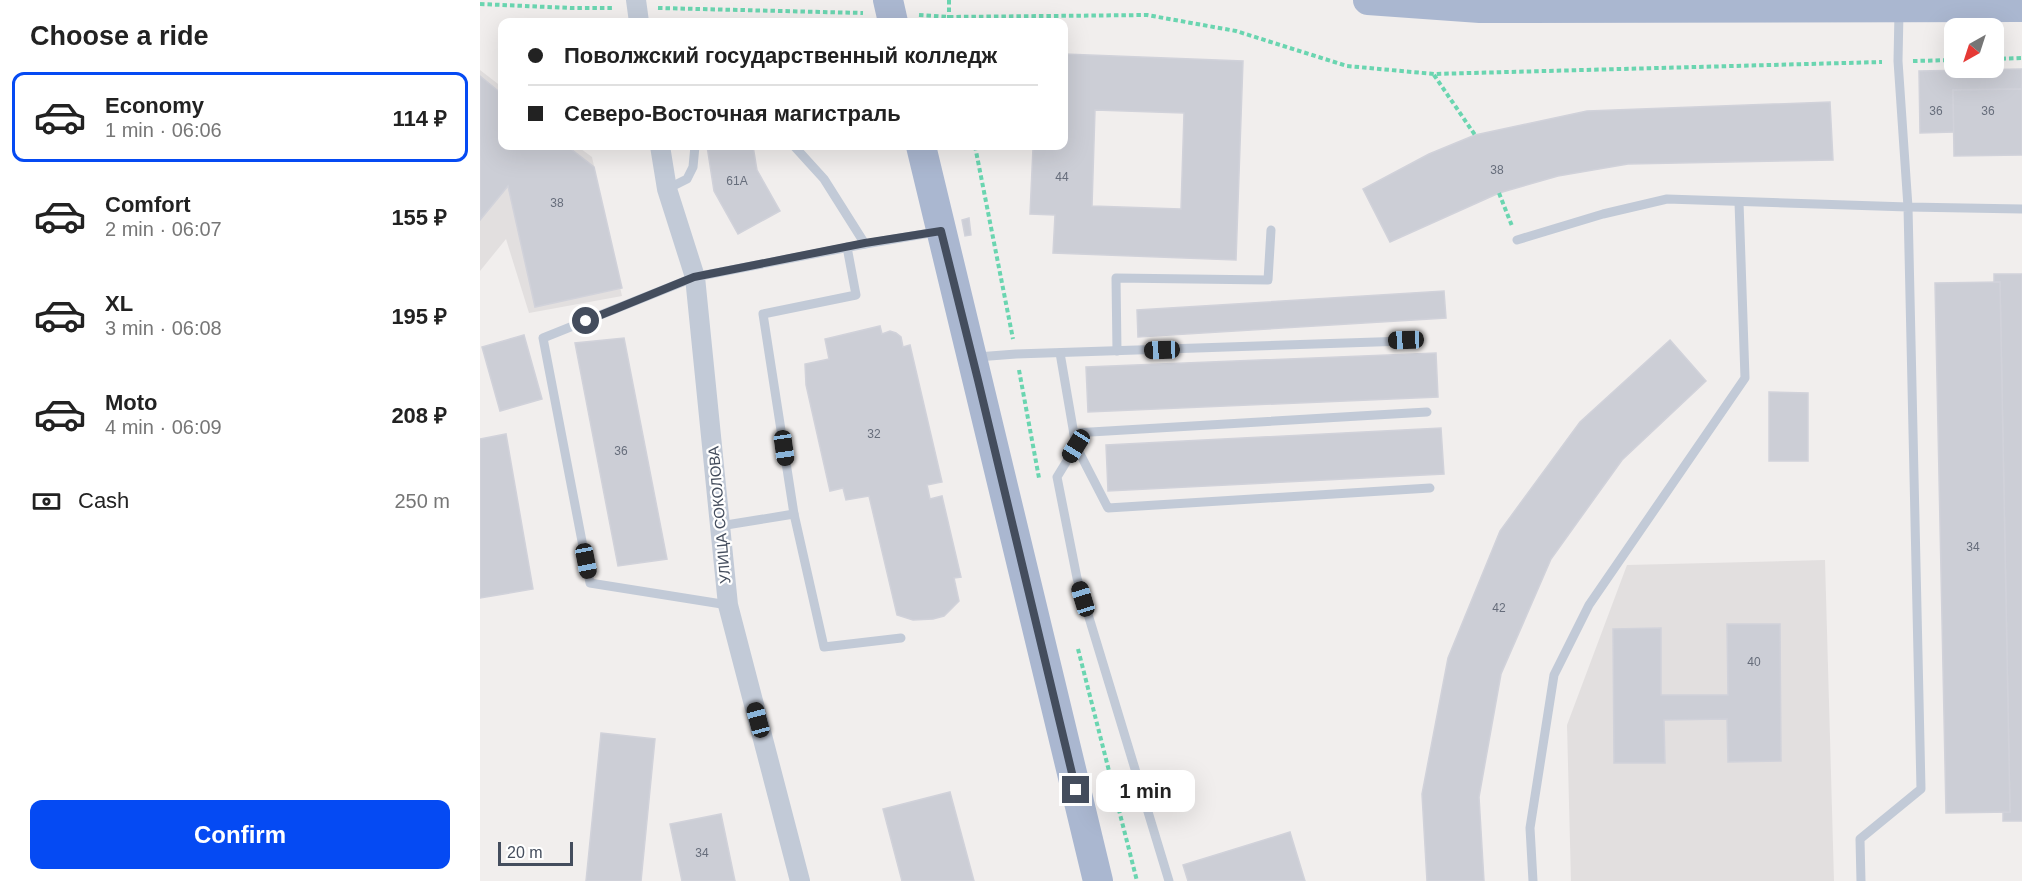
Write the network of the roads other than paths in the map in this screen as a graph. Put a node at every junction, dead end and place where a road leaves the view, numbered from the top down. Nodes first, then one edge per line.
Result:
1 (1368, 0) edge
2 (1373, 0) edge
3 (1900, 7) junction
4 (2022, 7) edge
5 (661, 150) edge
6 (693, 150) edge
7 (798, 150) edge
8 (922, 150) edge
9 (667, 189) junction
10 (1739, 202) junction
11 (1908, 207) junction
12 (2022, 209) edge
13 (1271, 230) dead end
14 (941, 231) junction
15 (1517, 240) road end
16 (865, 243) junction
17 (847, 247) junction
18 (694, 277) junction
19 (1406, 340) dead end
20 (1117, 351) junction
21 (1060, 353) junction
22 (973, 357) junction
23 (1427, 412) dead end
24 (1074, 433) junction
25 (1076, 446) junction
26 (1430, 488) dead end
27 (794, 514) junction
28 (720, 526) junction
29 (728, 605) junction
30 (902, 638) dead end
31 (800, 881) edge
32 (1098, 881) edge
33 (1168, 881) edge
34 (1533, 881) edge
35 (1861, 881) edge

1 - 2 main road
2 - 3 main road
3 - 4 main road
3 - 11 lane
5 - 9 street, УЛИЦА СОКОЛОВА
6 - 9 lane
7 - 16 lane
8 - 14 main road
9 - 18 street, УЛИЦА СОКОЛОВА
10 - 11 lane
10 - 15 lane
10 - 34 lane
11 - 12 lane
11 - 35 lane
13 - 20 lane
14 - 16 lane
14 - 22 main road
16 - 17 lane
17 - 18 lane
17 - 27 lane
18 - 28 street, УЛИЦА СОКОЛОВА
18 - 29 lane
19 - 20 lane
20 - 21 lane
21 - 22 lane
21 - 24 lane
22 - 32 main road
23 - 24 lane
24 - 25 lane
25 - 26 lane
25 - 33 lane
27 - 28 lane
27 - 30 lane
28 - 29 street, УЛИЦА СОКОЛОВА
29 - 31 street, УЛИЦА СОКОЛОВА

